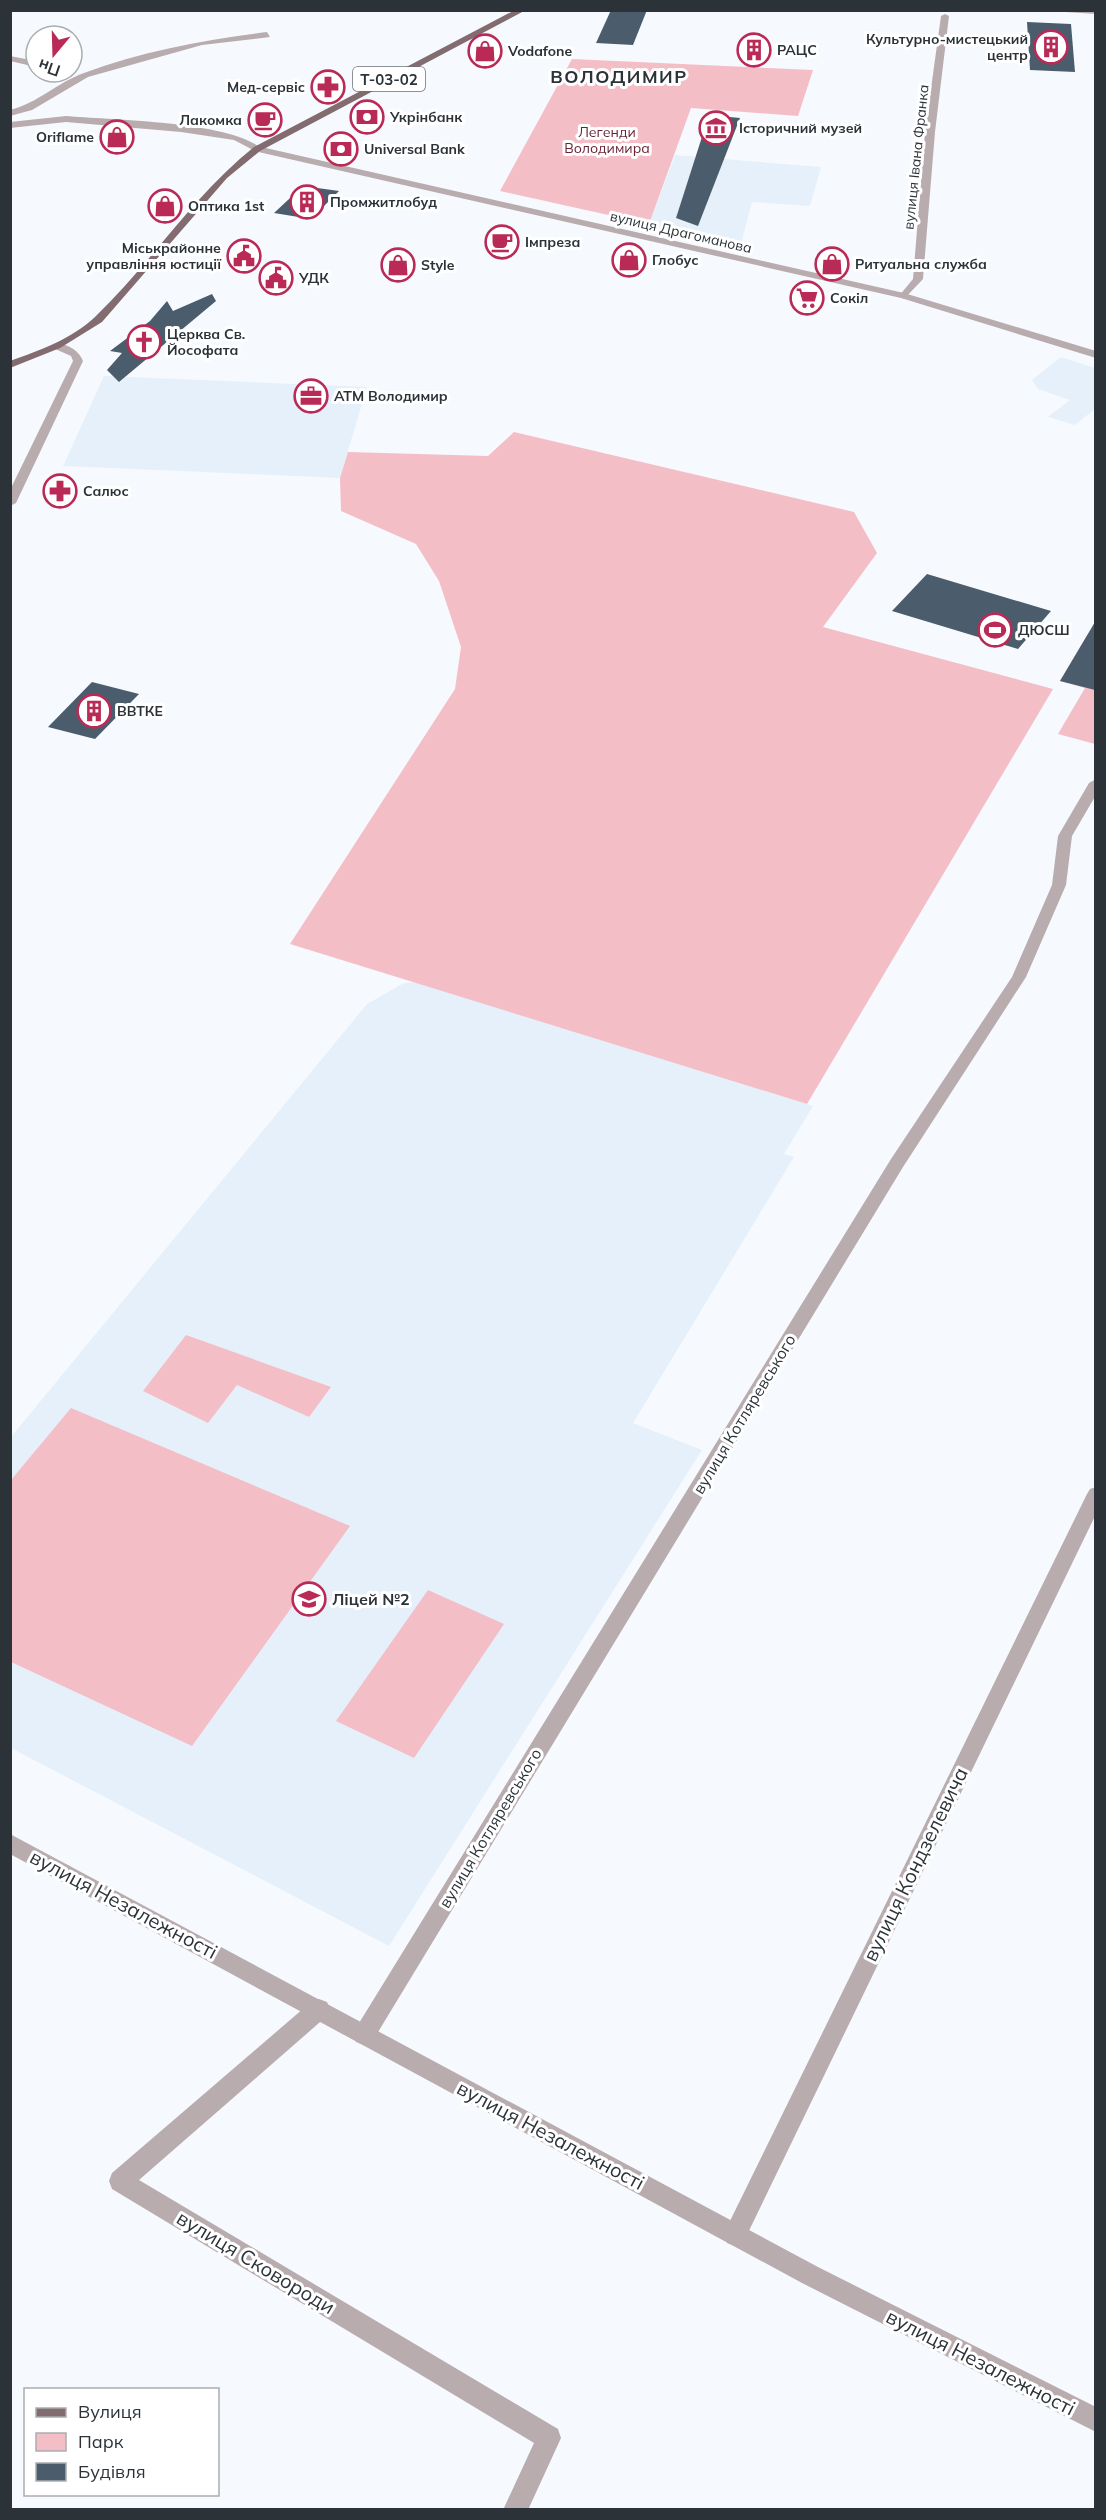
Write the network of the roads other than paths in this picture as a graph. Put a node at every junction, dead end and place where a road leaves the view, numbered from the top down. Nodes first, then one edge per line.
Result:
1 (522, 10) edge
2 (1065, 10) edge
3 (1095, 12) edge
4 (945, 16) dead end
5 (267, 35) dead end
6 (85, 75) joint
7 (29, 108) junction
8 (10, 113) edge
9 (66, 119) junction
10 (10, 125) edge
11 (257, 149) junction
12 (904, 296) junction
13 (57, 346) junction
14 (1095, 355) edge
15 (10, 365) edge
16 (10, 503) edge
17 (1095, 783) edge
18 (1095, 1494) edge
19 (10, 1843) edge
20 (319, 2009) junction
21 (364, 2035) junction
22 (735, 2235) junction
23 (1095, 2420) edge
24 (515, 2510) edge

1 - 11 main road, Т-03-02
2 - 3 street
4 - 12 street, вулиця Івана Франка
5 - 6 street
6 - 7 street
7 - 8 street
7 - 9 street
9 - 10 street
9 - 11 street, вулиця Драгоманова
11 - 12 street, вулиця Драгоманова
11 - 13 main road, Т-03-02
12 - 14 street, вулиця Драгоманова
13 - 15 main road, Т-03-02
13 - 16 street
17 - 21 street, вулиця Котляревського
18 - 22 street, вулиця Кондзелевича
19 - 20 street, вулиця Незалежності
20 - 21 street, вулиця Незалежності
20 - 24 street, вулиця Сковороди
21 - 22 street, вулиця Незалежності
22 - 23 street, вулиця Незалежності

